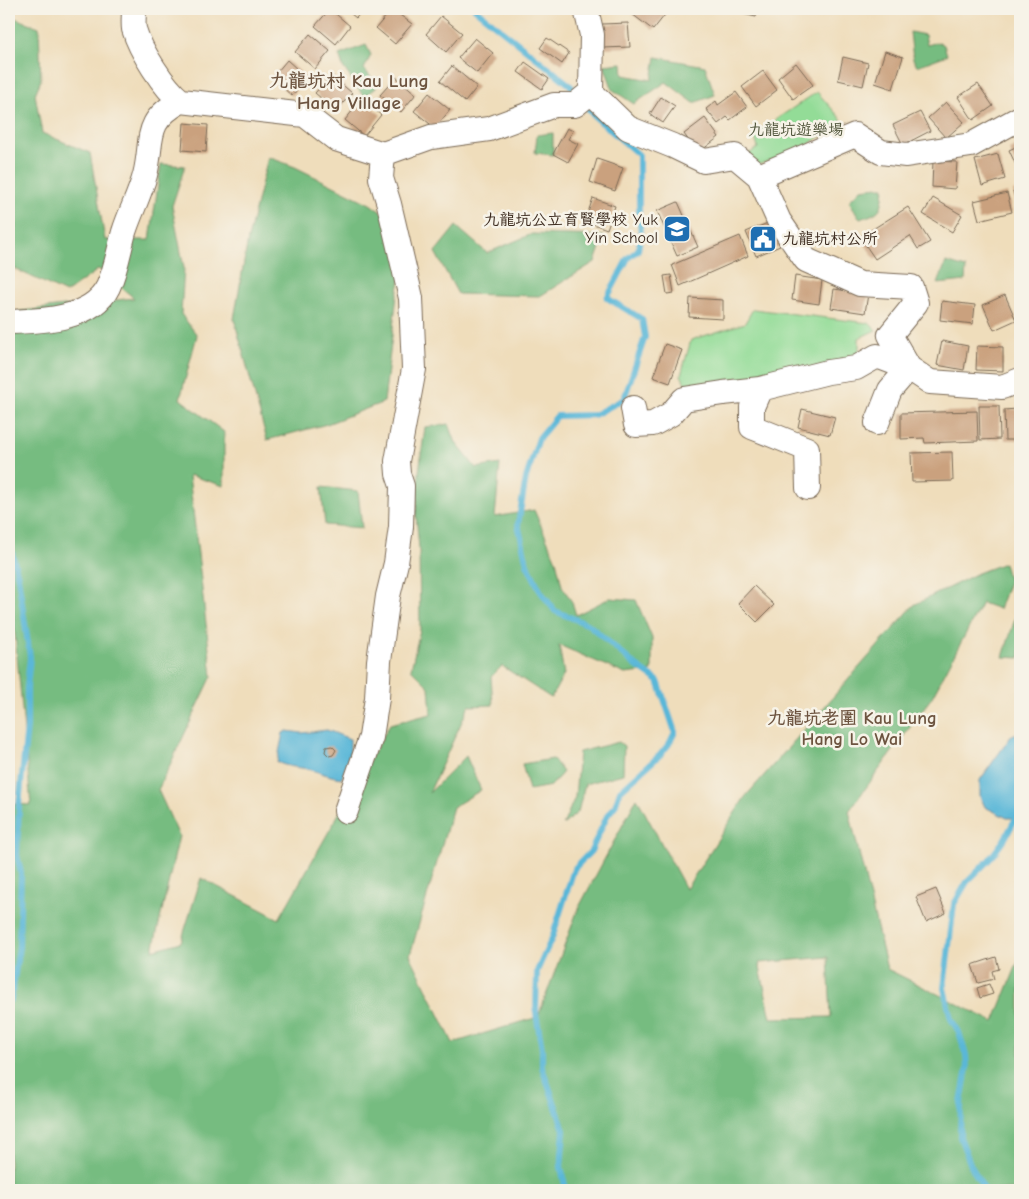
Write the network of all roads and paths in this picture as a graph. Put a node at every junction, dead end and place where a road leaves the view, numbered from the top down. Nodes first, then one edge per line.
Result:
1 (134, 9) edge
2 (586, 9) edge
3 (591, 92) junction
4 (181, 102) junction
5 (1020, 118) edge
6 (383, 154) junction
7 (759, 176) junction
8 (9, 322) edge
9 (909, 368) junction
10 (1020, 380) edge
11 (760, 389) junction
12 (633, 408) dead end
13 (877, 423) dead end
14 (808, 488) dead end
15 (346, 811) dead end

1 - 4 street
2 - 3 street
3 - 6 street
3 - 7 street
4 - 6 street
4 - 8 street
5 - 7 street
6 - 15 street
7 - 9 street
9 - 10 street
9 - 11 street
9 - 13 street
11 - 12 street
11 - 14 street

